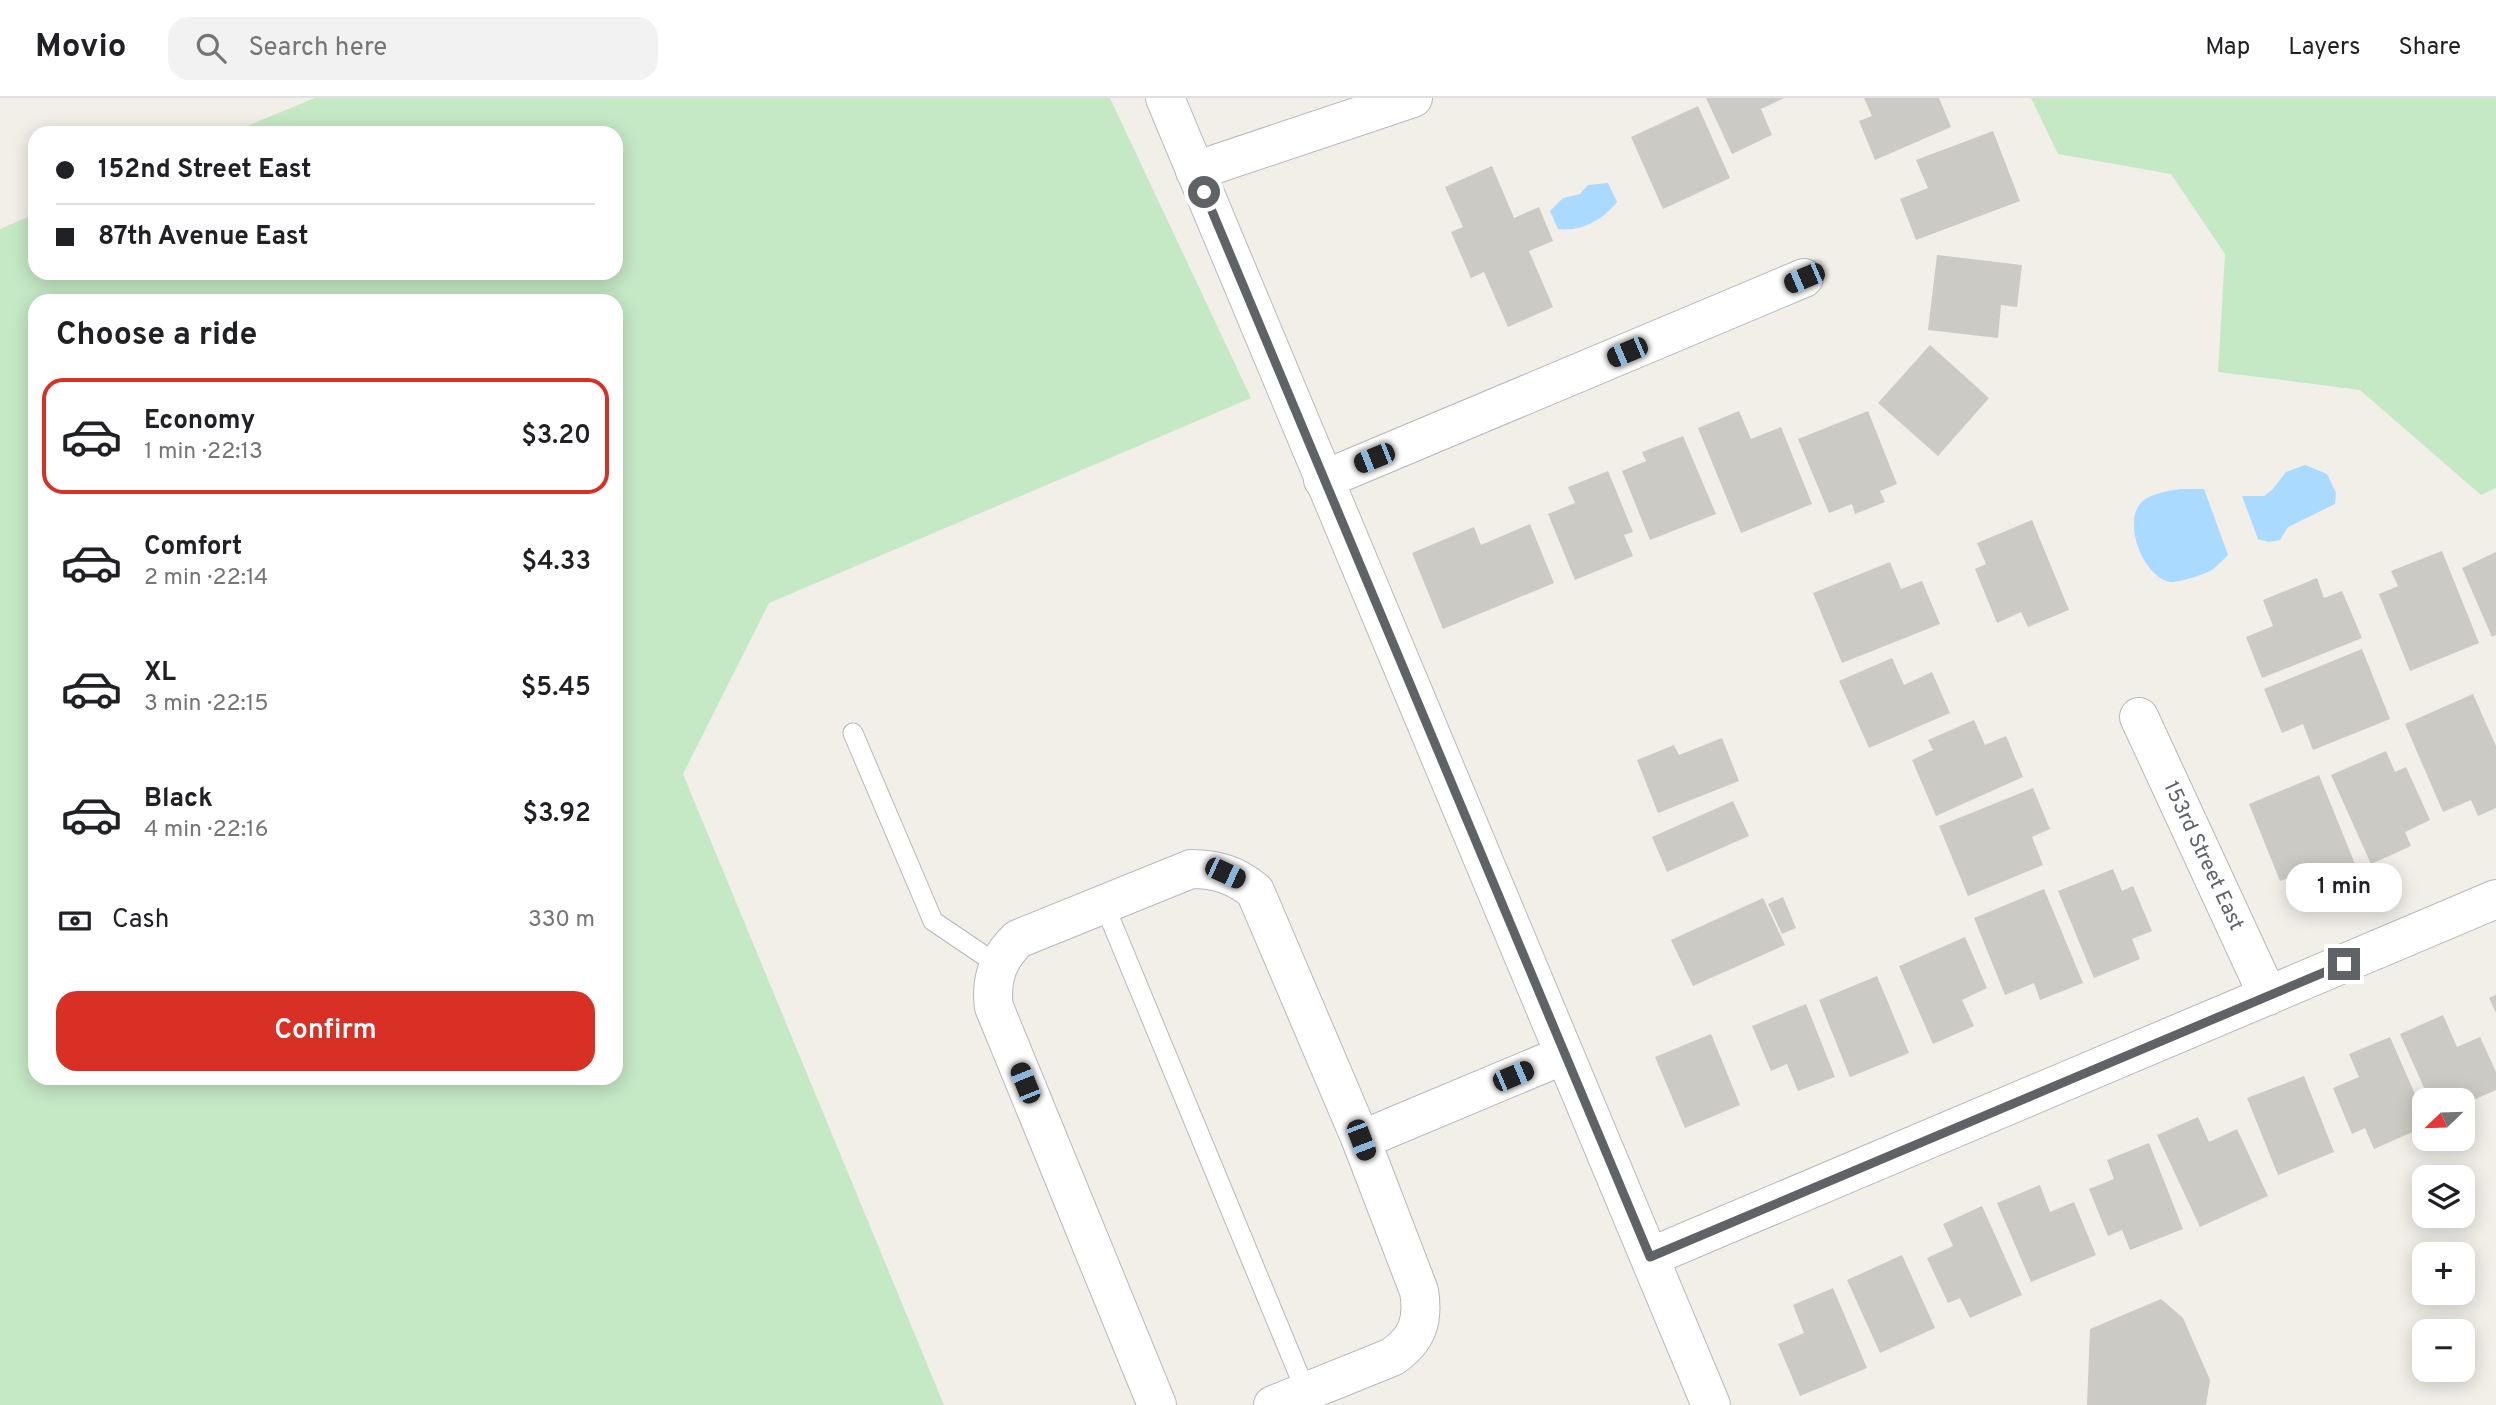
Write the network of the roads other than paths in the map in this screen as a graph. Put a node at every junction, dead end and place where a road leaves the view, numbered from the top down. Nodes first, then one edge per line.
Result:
1 (1165, 98) edge
2 (1413, 98) edge
3 (1195, 171) junction
4 (1804, 278) dead end
5 (1324, 480) junction
6 (2139, 717) dead end
7 (853, 733) dead end
8 (2496, 900) edge
9 (1104, 904) junction
10 (998, 965) junction
11 (2268, 996) junction
12 (1564, 1055) junction
13 (1361, 1140) junction
14 (1650, 1257) junction
15 (1289, 1399) edge
16 (1157, 1405) edge
17 (1711, 1405) edge

1 - 3 street
2 - 3 street
3 - 5 street
4 - 5 street
5 - 12 street
6 - 11 street, 153rd Street East
7 - 10 lane
8 - 11 street
9 - 10 street
9 - 13 street
9 - 15 lane
10 - 16 street
11 - 14 street
12 - 13 street
12 - 14 street
13 - 15 street
14 - 17 street

